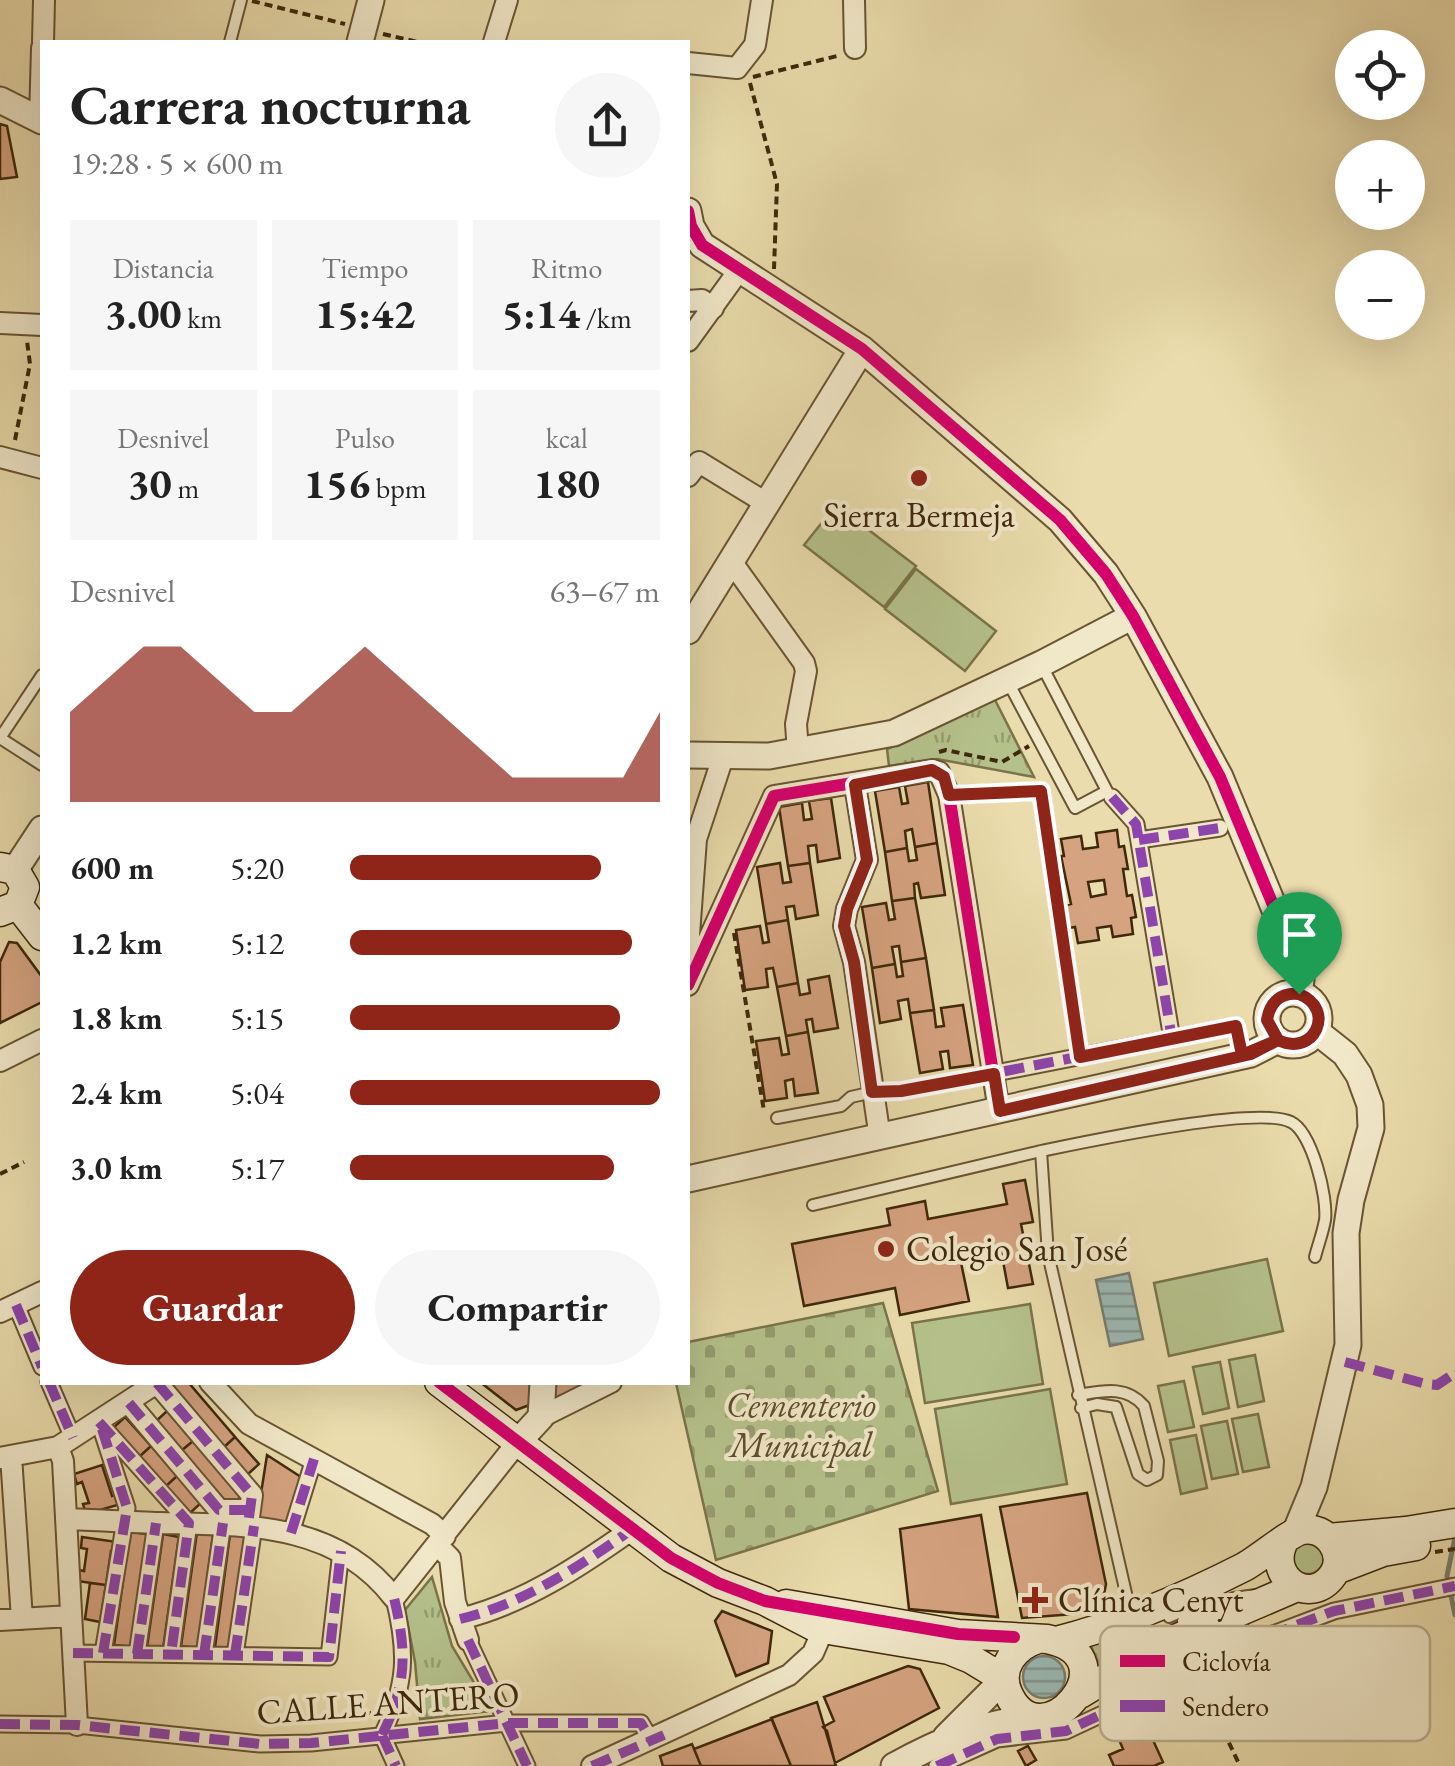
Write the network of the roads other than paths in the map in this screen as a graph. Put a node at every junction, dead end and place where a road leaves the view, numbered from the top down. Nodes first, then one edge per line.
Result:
1 (44, 0) edge
2 (244, 0) edge
3 (371, 0) edge
4 (507, 0) edge
5 (762, 0) edge
6 (854, 0) edge
7 (362, 36) edge
8 (43, 40) edge
9 (231, 40) edge
10 (495, 40) edge
11 (855, 48) road end
12 (690, 63) edge
13 (0, 100) edge
14 (40, 120) edge
15 (695, 244) edge
16 (740, 269) junction
17 (690, 301) edge
18 (713, 308) junction
19 (0, 324) edge
20 (34, 324) edge
21 (690, 338) edge
22 (862, 349) junction
23 (6, 459) edge
24 (40, 468) edge
25 (690, 473) edge
26 (766, 503) junction
27 (731, 561) junction
28 (1134, 616) junction
29 (690, 627) edge
30 (1041, 664) junction
31 (40, 679) edge
32 (1007, 681) junction
33 (0, 738) edge
34 (798, 752) junction
35 (690, 755) edge
36 (723, 757) junction
37 (40, 764) edge
38 (855, 785) junction
39 (949, 795) junction
40 (1112, 797) dead end
41 (1220, 828) dead end
42 (40, 831) edge
43 (1138, 840) junction
44 (7, 868) edge
45 (9, 908) edge
46 (690, 921) edge
47 (40, 934) edge
48 (690, 972) edge
49 (1299, 994) junction
50 (1316, 1031) junction
51 (1172, 1039) junction
52 (1278, 1040) junction
53 (40, 1041) edge
54 (1242, 1055) junction
55 (1080, 1057) junction
56 (0, 1061) edge
57 (984, 1076) junction
58 (872, 1092) junction
59 (1000, 1111) junction
60 (771, 1119) road end
61 (880, 1138) junction
62 (1041, 1151) junction
63 (690, 1179) edge
64 (812, 1206) dead end
65 (1315, 1257) dead end
66 (40, 1293) edge
67 (8, 1309) edge
68 (40, 1364) edge
69 (50, 1385) edge
70 (155, 1385) edge
71 (160, 1385) edge
72 (213, 1385) edge
73 (443, 1385) edge
74 (543, 1385) edge
75 (605, 1385) edge
76 (1078, 1394) junction
77 (129, 1403) junction
78 (1082, 1408) junction
79 (541, 1417) junction
80 (99, 1422) junction
81 (66, 1442) junction
82 (517, 1443) junction
83 (5, 1457) edge
84 (314, 1459) junction
85 (1314, 1487) junction
86 (66, 1518) junction
87 (251, 1520) junction
88 (125, 1522) junction
89 (1455, 1522) edge
90 (156, 1523) junction
91 (189, 1523) junction
92 (224, 1523) junction
93 (632, 1530) junction
94 (291, 1533) junction
95 (1327, 1537) junction
96 (1289, 1538) junction
97 (1407, 1539) junction
98 (1455, 1540) edge
99 (441, 1541) junction
100 (341, 1552) junction
101 (1246, 1566) junction
102 (1336, 1570) junction
103 (1455, 1586) edge
104 (1298, 1587) junction
105 (394, 1598) junction
106 (765, 1600) junction
107 (1262, 1601) junction
108 (71, 1616) junction
109 (1132, 1616) junction
110 (22, 1619) junction
111 (0, 1620) edge
112 (460, 1620) junction
113 (902, 1625) junction
114 (1204, 1626) edge
115 (1299, 1626) edge
116 (827, 1637) junction
117 (468, 1640) joint
118 (1047, 1640) junction
119 (73, 1653) junction
120 (102, 1653) junction
121 (137, 1654) junction
122 (171, 1654) junction
123 (204, 1655) junction
124 (234, 1656) junction
125 (1004, 1679) junction
126 (1100, 1682) edge
127 (1080, 1694) junction
128 (1100, 1716) edge
129 (1036, 1717) junction
130 (507, 1723) junction
131 (0, 1724) edge
132 (76, 1725) junction
133 (382, 1735) junction
134 (651, 1740) junction
135 (940, 1753) edge
136 (396, 1766) edge
137 (528, 1766) edge
138 (592, 1766) edge
139 (894, 1766) edge

1 - 8 street
2 - 9 lane
3 - 7 street
4 - 10 street
5 - 12 street
6 - 11 street
13 - 14 street
15 - 16 street
16 - 18 street
16 - 22 street
17 - 18 street
18 - 21 street
19 - 20 street
22 - 26 street
22 - 28 street
23 - 24 street
25 - 26 street
26 - 27 street
27 - 29 street
27 - 34 street
28 - 30 street
28 - 49 street
30 - 32 street
30 - 32 lane
31 - 33 lane
32 - 34 street
33 - 37 lane
34 - 36 street
35 - 36 street
36 - 46 street
38 - 39 street
38 - 48 street
38 - 58 street
39 - 55 street
39 - 57 street
40 - 43 street
41 - 43 street
42 - 44 street
43 - 51 street
44 - 45 main road
45 - 47 main road
49 - 50 street
49 - 52 street
50 - 52 street
50 - 85 street
51 - 54 street
51 - 55 street
52 - 54 street
53 - 56 street
54 - 59 street
55 - 57 street
57 - 58 lane
57 - 59 street
58 - 60 lane
58 - 61 street
59 - 61 street
61 - 63 street
62 - 64 lane
62 - 65 lane
62 - 76 lane
66 - 67 street
67 - 68 street
69 - 81 street
70 - 77 street
71 - 87 street
72 - 84 street
73 - 82 main road
74 - 79 street
75 - 79 street
76 - 78 lane
76 - 78 lane
77 - 80 street
77 - 87 street
78 - 109 lane
79 - 82 street
80 - 81 street
80 - 88 street
80 - 91 street
81 - 83 street
81 - 86 street
82 - 93 main road
82 - 99 street
83 - 110 street
84 - 94 street
84 - 99 street
85 - 95 street
85 - 96 street
86 - 88 street
86 - 108 street
87 - 92 street
87 - 94 street
87 - 124 street
88 - 90 street
88 - 120 street
89 - 97 main road
90 - 91 street
90 - 121 street
91 - 92 street
91 - 122 street
92 - 123 street
93 - 106 main road
93 - 112 street
94 - 100 street
95 - 96 main road
95 - 97 main road
95 - 102 main road
96 - 101 main road
96 - 104 main road
97 - 98 main road
97 - 102 main road
99 - 105 street
99 - 112 street
100 - 105 street
100 - 124 street
101 - 107 lane
101 - 109 main road
102 - 104 main road
103 - 115 street
104 - 107 main road
105 - 133 street
106 - 113 main road
106 - 116 main road
107 - 114 main road
108 - 110 street
108 - 119 street
109 - 118 main road
110 - 111 street
112 - 117 street
113 - 116 street
113 - 118 main road
116 - 125 main road
116 - 134 street
117 - 130 street
118 - 125 main road
118 - 127 main road
119 - 120 street
119 - 132 street
120 - 121 street
121 - 122 street
122 - 123 street
123 - 124 street
125 - 129 main road
125 - 135 street
126 - 127 main road
127 - 129 main road
128 - 135 street
129 - 135 street
130 - 133 street, CALLE ANTERO
130 - 134 street, CALLE ANTERO
130 - 137 street
131 - 132 street, CALLE ANTERO
132 - 133 street, CALLE ANTERO
133 - 136 street
134 - 138 street
135 - 139 street

